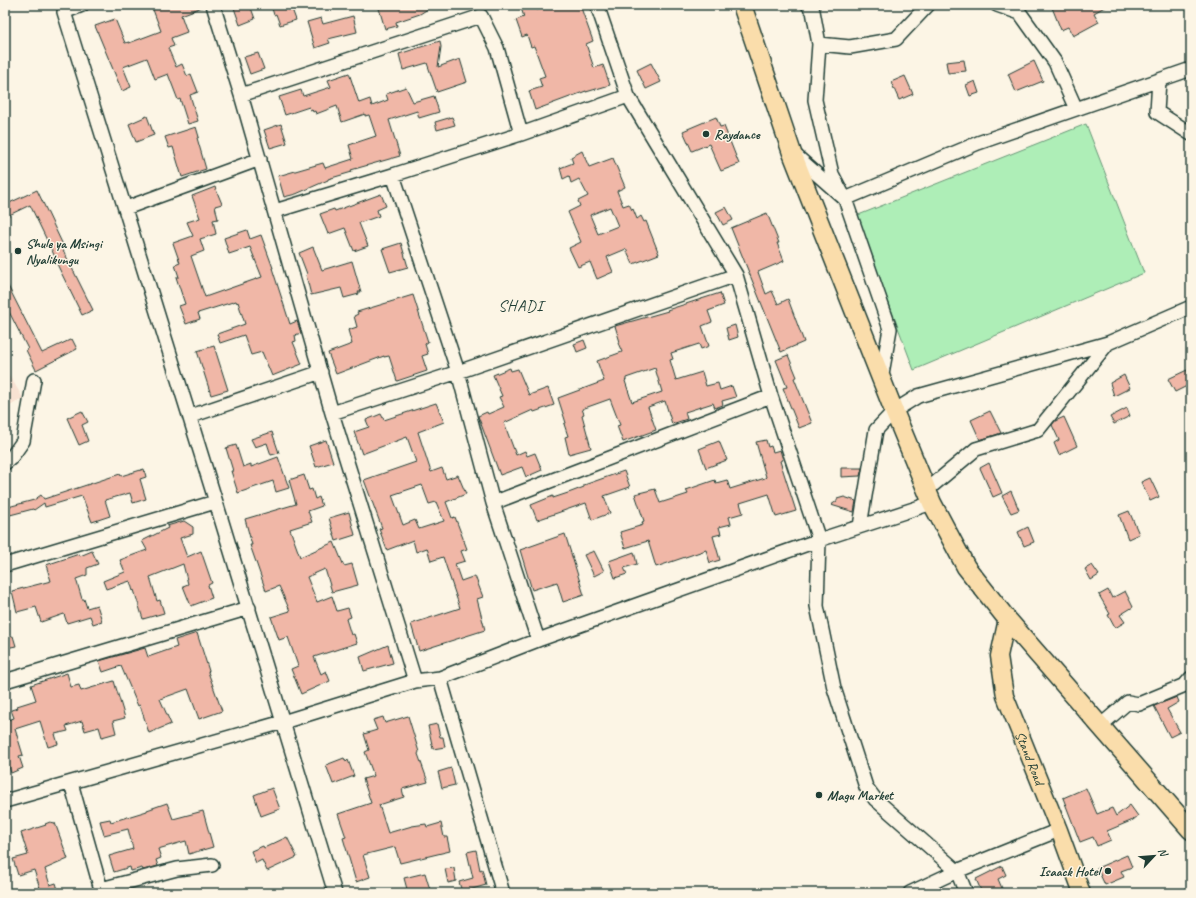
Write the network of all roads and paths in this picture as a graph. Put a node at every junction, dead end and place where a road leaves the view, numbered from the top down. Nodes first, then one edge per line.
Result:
1 (82, 5) edge
2 (213, 5) edge
3 (597, 5) edge
4 (742, 5) edge
5 (808, 5) edge
6 (928, 5) edge
7 (997, 5) edge
8 (63, 8) edge
9 (820, 44) junction
10 (1191, 69) edge
11 (1159, 80) junction
12 (241, 95) junction
13 (628, 96) junction
14 (1076, 109) junction
15 (521, 134) junction
16 (1191, 134) edge
17 (792, 153) junction
18 (260, 159) junction
19 (393, 175) junction
20 (845, 199) junction
21 (126, 208) junction
22 (275, 211) junction
23 (736, 275) junction
24 (1191, 307) edge
25 (1108, 343) junction
26 (321, 372) junction
27 (458, 372) junction
28 (881, 379) junction
29 (34, 380) dead end
30 (771, 396) junction
31 (894, 411) junction
32 (332, 413) junction
33 (190, 416) junction
34 (5, 463) edge
35 (929, 496) junction
36 (215, 502) junction
37 (493, 503) junction
38 (860, 526) junction
39 (819, 540) junction
40 (5, 565) edge
41 (249, 608) junction
42 (1006, 619) junction
43 (538, 640) junction
44 (440, 678) junction
45 (1191, 678) edge
46 (5, 681) edge
47 (415, 681) junction
48 (283, 722) junction
49 (1100, 726) junction
50 (71, 783) junction
51 (5, 801) edge
52 (1059, 830) junction
53 (1191, 830) edge
54 (212, 865) dead end
55 (957, 871) junction
56 (101, 891) edge
57 (335, 893) edge
58 (503, 893) edge
59 (910, 893) edge
60 (966, 893) edge
61 (1082, 893) edge

1 - 8 street
2 - 12 street
3 - 13 street
4 - 17 highway
5 - 9 street
6 - 9 street
7 - 14 street
8 - 21 street
9 - 20 street
10 - 11 street
11 - 14 street
11 - 16 street
12 - 15 street
12 - 18 street
13 - 15 street
13 - 23 street
14 - 20 street
15 - 19 street
17 - 20 street
17 - 28 highway
18 - 21 street
18 - 22 street
19 - 22 street
19 - 27 street
20 - 28 street
21 - 33 street
22 - 26 street
23 - 27 street
23 - 30 street
24 - 25 street
25 - 31 street
25 - 35 street
26 - 32 street
26 - 33 street
27 - 32 street
27 - 37 street
28 - 31 highway
29 - 34 street
30 - 37 street
30 - 39 street
31 - 35 highway
31 - 38 street
32 - 47 street
33 - 36 street
35 - 38 street
35 - 42 highway
36 - 40 street
36 - 41 street
37 - 43 street
38 - 39 street
39 - 43 street
39 - 55 street
41 - 46 street
41 - 48 street
42 - 49 highway
42 - 52 main road, Stand Road
43 - 44 street
44 - 47 street
44 - 58 street
45 - 49 street
47 - 48 street
48 - 50 street
48 - 57 street
49 - 53 highway
50 - 51 street
50 - 56 street
52 - 55 street
52 - 61 main road, Stand Road
54 - 56 street
55 - 59 street
55 - 60 street

